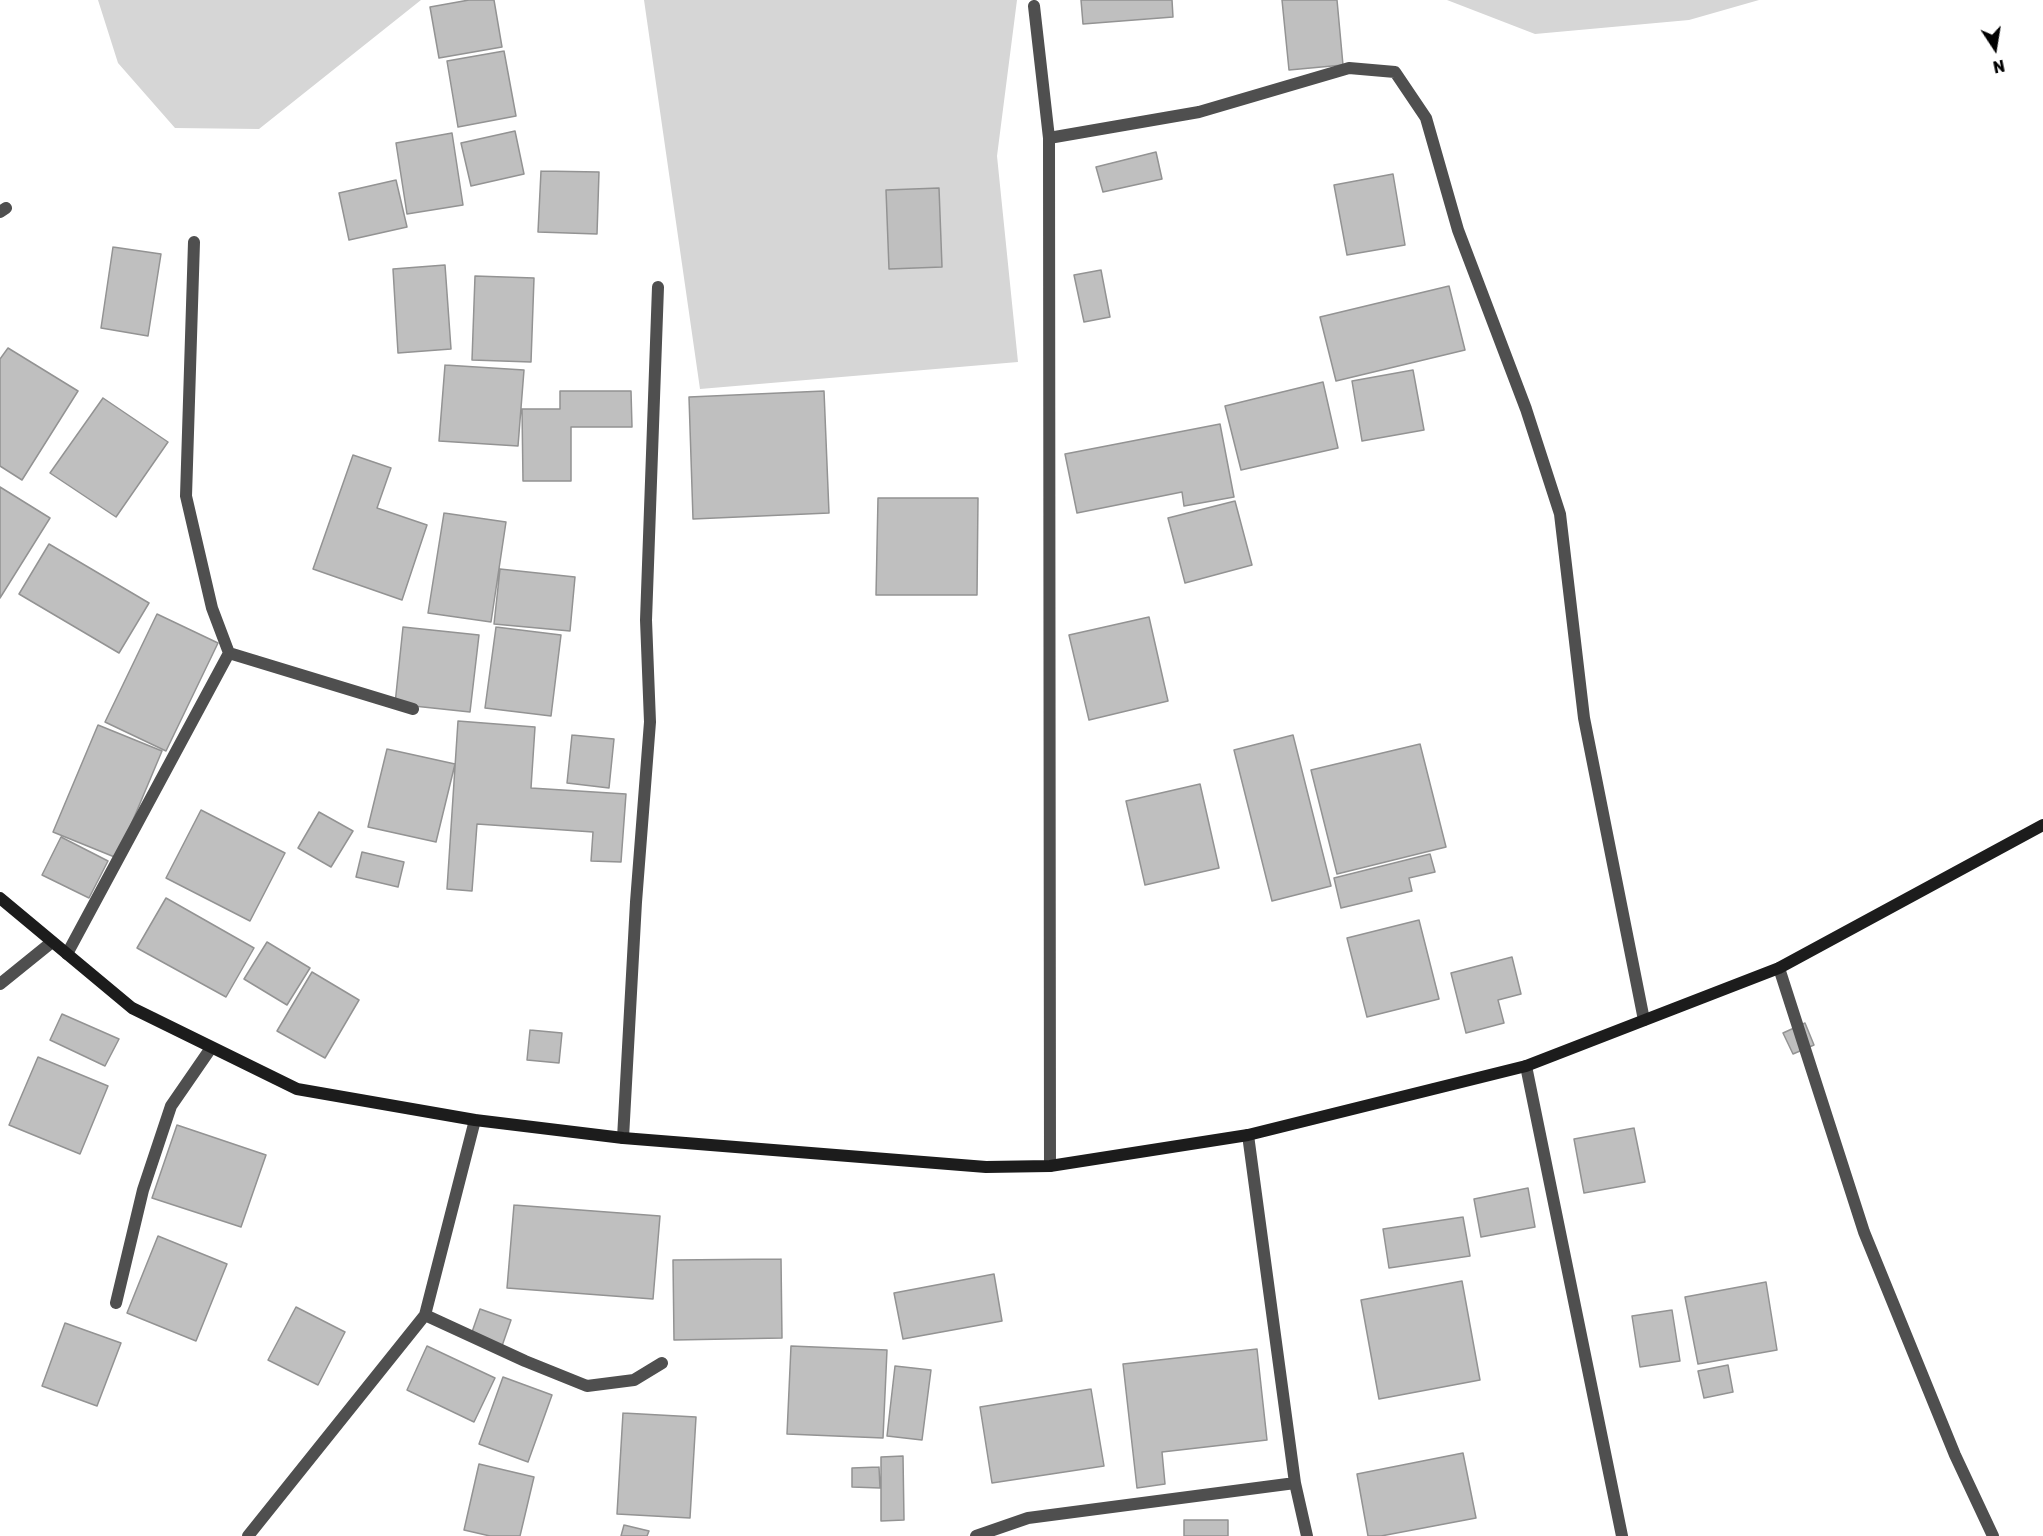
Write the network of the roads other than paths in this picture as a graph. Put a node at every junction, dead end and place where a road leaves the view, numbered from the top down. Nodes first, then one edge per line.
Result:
1 (1034, 6) dead end
2 (1049, 138) junction
3 (194, 242) dead end
4 (658, 287) dead end
5 (229, 653) junction
6 (413, 708) dead end
7 (2043, 825) edge
8 (0, 898) edge
9 (52, 942) junction
10 (67, 954) junction
11 (1779, 968) junction
12 (0, 984) edge
13 (1644, 1020) junction
14 (211, 1048) junction
15 (1526, 1066) junction
16 (475, 1120) junction
17 (1248, 1135) junction
18 (623, 1138) junction
19 (1050, 1166) junction
20 (116, 1303) dead end
21 (425, 1315) junction
22 (662, 1363) dead end
23 (1295, 1483) junction
24 (248, 1536) edge
25 (976, 1536) edge
26 (1307, 1536) edge
27 (1622, 1536) edge
28 (1993, 1536) edge

1 - 2 street
2 - 13 street
2 - 19 street
3 - 5 street
4 - 18 street
5 - 6 street
5 - 10 street
7 - 11 street
8 - 9 street
9 - 10 street
9 - 12 street
10 - 14 street
11 - 13 street
11 - 28 street
13 - 15 street
14 - 16 street
14 - 20 street
15 - 17 street
15 - 27 street
16 - 18 street
16 - 21 street
17 - 19 street
17 - 23 street
18 - 19 street
21 - 22 street
21 - 24 street
23 - 25 street
23 - 26 street

